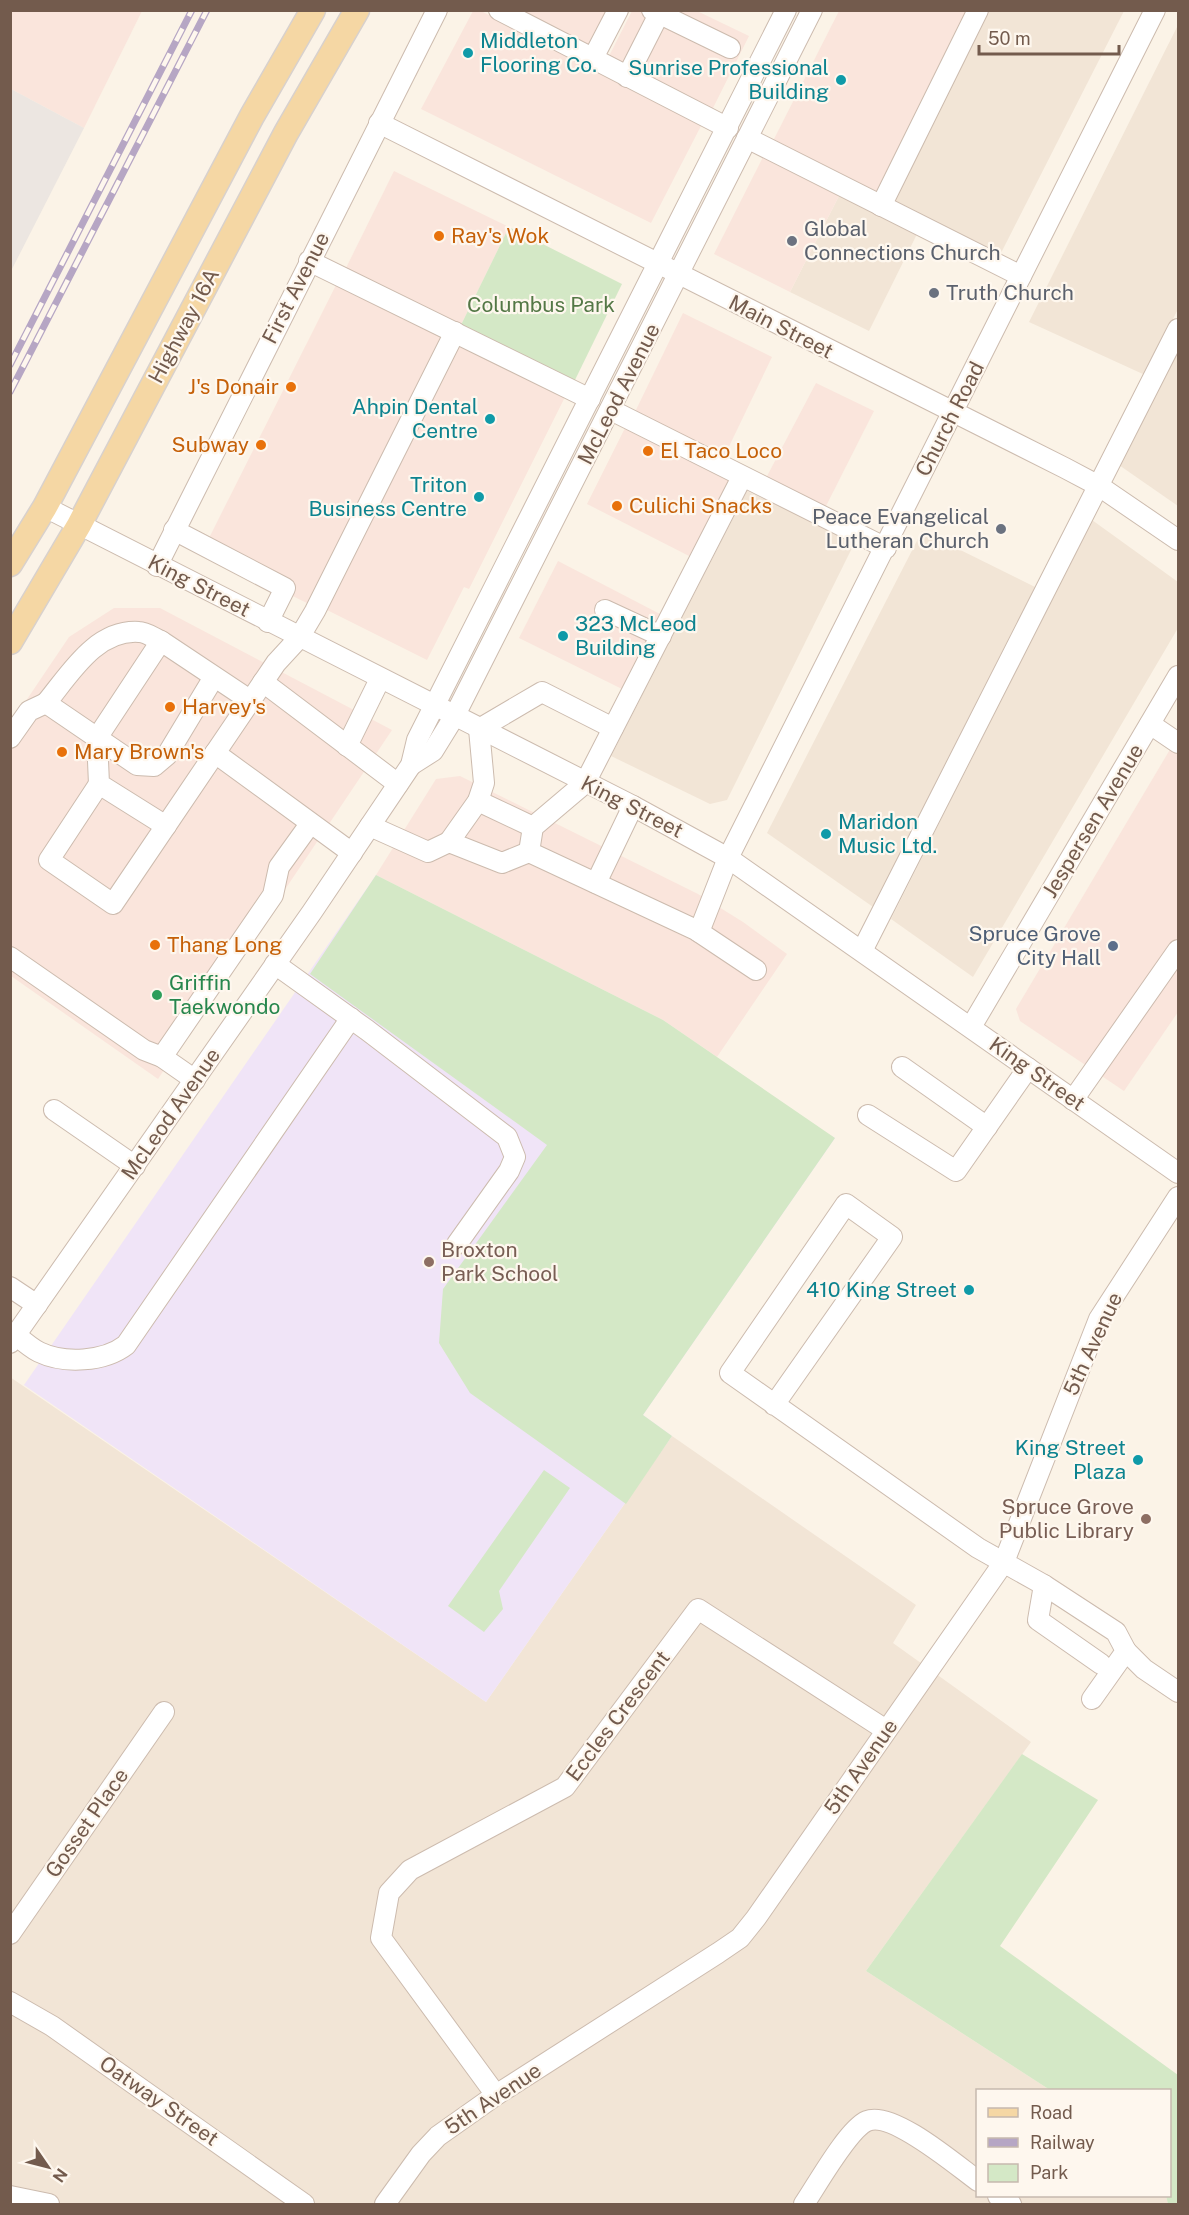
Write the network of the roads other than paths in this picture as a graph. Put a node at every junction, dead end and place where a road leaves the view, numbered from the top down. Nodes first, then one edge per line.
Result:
1 (313, 10) edge
2 (357, 10) edge
3 (437, 10) edge
4 (499, 10) edge
5 (618, 10) edge
6 (786, 10) edge
7 (812, 10) edge
8 (978, 10) edge
9 (1155, 10) edge
10 (656, 12) edge
11 (730, 48) dead end
12 (592, 60) junction
13 (627, 77) junction
14 (379, 123) junction
15 (728, 128) junction
16 (747, 138) junction
17 (881, 206) junction
18 (309, 261) junction
19 (658, 266) junction
20 (679, 275) junction
21 (1021, 276) junction
22 (1179, 329) edge
23 (455, 332) junction
24 (590, 399) junction
25 (611, 410) junction
26 (953, 413) junction
27 (742, 477) junction
28 (1099, 486) junction
29 (45, 507) junction
30 (80, 525) junction
31 (174, 530) junction
32 (1179, 540) edge
33 (886, 548) junction
34 (10, 564) edge
35 (157, 566) junction
36 (605, 610) dead end
37 (268, 622) junction
38 (661, 636) junction
39 (299, 638) junction
40 (160, 641) junction
41 (10, 642) edge
42 (1179, 676) edge
43 (214, 677) junction
44 (380, 679) junction
45 (263, 682) junction
46 (251, 701) junction
47 (46, 703) junction
48 (434, 706) junction
49 (454, 717) junction
50 (1150, 724) junction
51 (614, 728) junction
52 (480, 729) junction
53 (10, 738) edge
54 (97, 738) junction
55 (1179, 743) edge
56 (346, 746) junction
57 (215, 753) junction
58 (411, 765) junction
59 (585, 783) junction
60 (99, 784) junction
61 (398, 784) junction
62 (478, 801) junction
63 (633, 806) junction
64 (310, 824) junction
65 (166, 826) junction
66 (370, 826) junction
67 (533, 827) junction
68 (449, 842) junction
69 (529, 852) junction
70 (352, 853) junction
71 (728, 858) junction
72 (596, 883) junction
73 (699, 932) junction
74 (1179, 950) edge
75 (862, 951) junction
76 (10, 957) edge
77 (275, 964) junction
78 (756, 970) dead end
79 (351, 1018) junction
80 (971, 1027) junction
81 (162, 1057) junction
82 (902, 1067) dead end
83 (1028, 1068) junction
84 (195, 1080) junction
85 (1073, 1100) junction
86 (54, 1110) dead end
87 (868, 1115) dead end
88 (987, 1127) junction
89 (135, 1166) junction
90 (1179, 1173) edge
91 (1179, 1197) edge
92 (457, 1244) dead end
93 (10, 1287) edge
94 (37, 1305) junction
95 (13, 1339) edge
96 (774, 1405) junction
97 (1004, 1562) junction
98 (1044, 1585) junction
99 (1126, 1651) junction
100 (1101, 1664) dead end
101 (1179, 1692) edge
102 (1092, 1699) dead end
103 (164, 1713) dead end
104 (886, 1730) junction
105 (10, 1934) edge
106 (10, 2002) edge
107 (496, 2095) junction
108 (976, 2180) edge
109 (10, 2196) edge
110 (49, 2205) edge
111 (304, 2205) edge
112 (386, 2205) edge
113 (804, 2205) edge

1 - 29 main road, Highway 16A
2 - 30 main road, Highway 16A
3 - 14 street, First Avenue
4 - 12 street
5 - 12 street
6 - 15 street, McLeod Avenue
7 - 16 street, McLeod Avenue
8 - 17 street
9 - 21 street, Church Road
10 - 11 street
10 - 13 street
12 - 13 street
13 - 15 street
14 - 18 street, First Avenue
14 - 19 street, Main Street
15 - 19 street, McLeod Avenue
16 - 17 street
16 - 20 street, McLeod Avenue
17 - 21 street
18 - 23 street
18 - 31 street, First Avenue
19 - 20 street, Main Street
19 - 24 street, McLeod Avenue
20 - 25 street, McLeod Avenue
20 - 26 street, Main Street
21 - 26 street, Church Road
22 - 28 street
23 - 24 street
23 - 39 street
24 - 48 street, McLeod Avenue
25 - 27 street
25 - 49 street, McLeod Avenue
26 - 28 street, Main Street
26 - 33 street, Church Road
27 - 33 street
27 - 38 street
28 - 32 street, Main Street
28 - 75 street
29 - 30 street, King Street
29 - 34 main road, Highway 16A
30 - 35 street, King Street
30 - 41 main road, Highway 16A
31 - 35 street, First Avenue
31 - 37 street
33 - 71 street, Church Road
35 - 37 street, King Street
36 - 38 street
37 - 39 street, King Street
38 - 51 street
39 - 44 street, King Street
39 - 45 street
40 - 43 street
40 - 47 street
40 - 54 street
42 - 50 street, Jespersen Avenue
43 - 46 street
43 - 54 street
44 - 48 street, King Street
44 - 56 street
45 - 46 street
45 - 56 street
46 - 57 street
47 - 53 street
47 - 54 street
48 - 49 street, King Street
48 - 58 street, McLeod Avenue
49 - 52 street, King Street
49 - 58 street, McLeod Avenue
50 - 55 street
50 - 80 street, Jespersen Avenue
51 - 52 street
51 - 59 street
52 - 59 street, King Street
52 - 62 street
54 - 60 street
56 - 61 street
57 - 64 street
57 - 65 street
58 - 61 street, McLeod Avenue
59 - 63 street, King Street
59 - 67 street
60 - 65 street
60 - 65 street
61 - 66 street, McLeod Avenue
62 - 67 street
62 - 68 street
63 - 71 street, King Street
63 - 72 street
64 - 70 street
64 - 81 street
66 - 68 street
66 - 70 street, McLeod Avenue
67 - 69 street
68 - 69 street
69 - 72 street
70 - 77 street, McLeod Avenue
71 - 73 street, Church Road
71 - 75 street, King Street
72 - 73 street
73 - 78 street
74 - 85 street
75 - 80 street, King Street
76 - 81 street
77 - 79 street
77 - 84 street, McLeod Avenue
79 - 92 street
79 - 95 street
80 - 83 street, King Street
81 - 84 street
82 - 88 street
83 - 85 street, King Street
83 - 88 street
84 - 89 street, McLeod Avenue
85 - 90 street, King Street
86 - 89 street
87 - 88 street
89 - 94 street, McLeod Avenue
91 - 97 street, 5th Avenue
93 - 94 street
94 - 95 street, McLeod Avenue
96 - 96 street
96 - 97 street
97 - 98 street
97 - 104 street, 5th Avenue
98 - 99 street
98 - 100 street
99 - 101 street
99 - 102 street
103 - 105 street, Gosset Place
104 - 107 street, 5th Avenue
104 - 107 street, Eccles Crescent
106 - 111 street, Oatway Street
107 - 112 street, 5th Avenue
108 - 113 street
109 - 110 street

